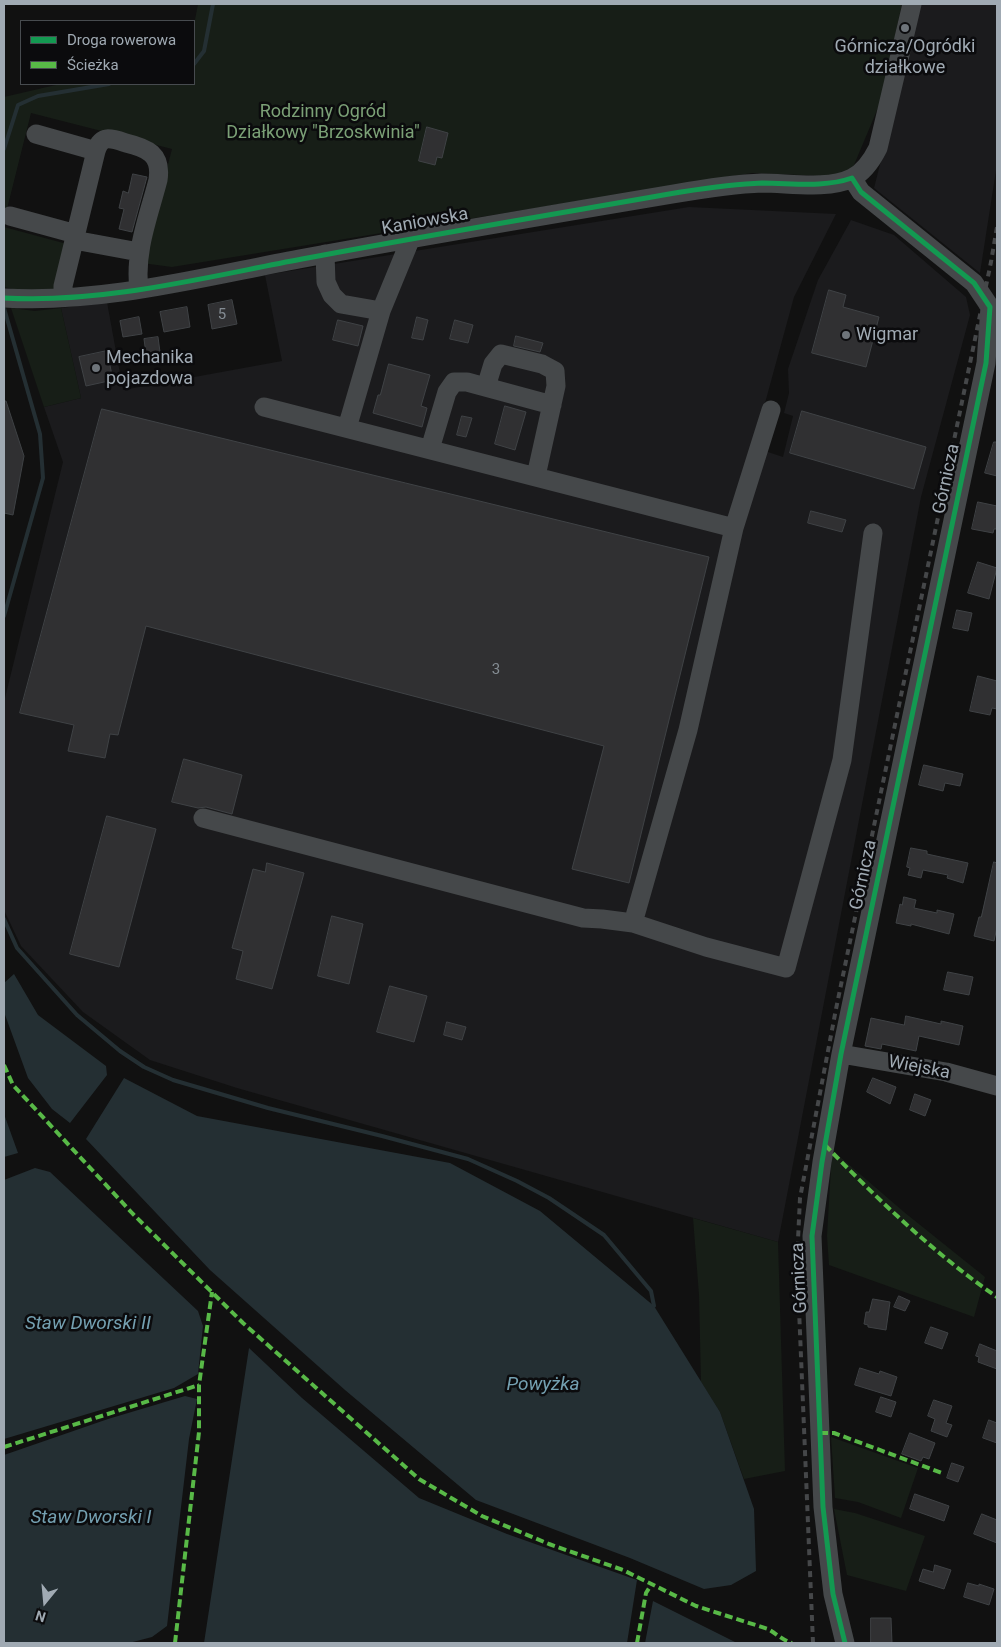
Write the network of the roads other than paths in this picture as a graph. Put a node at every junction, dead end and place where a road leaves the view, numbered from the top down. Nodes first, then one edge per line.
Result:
1 (912, 4) edge
2 (36, 134) dead end
3 (96, 150) junction
4 (852, 178) junction
5 (10, 216) dead end
6 (75, 237) junction
7 (412, 238) junction
8 (139, 252) junction
9 (324, 254) junction
10 (139, 289) junction
11 (4, 298) edge
12 (63, 298) junction
13 (381, 311) junction
14 (992, 369) edge
15 (486, 387) junction
16 (552, 405) junction
17 (264, 407) dead end
18 (771, 410) dead end
19 (347, 428) junction
20 (430, 449) junction
21 (536, 476) junction
22 (734, 528) junction
23 (873, 533) dead end
24 (203, 818) dead end
25 (633, 923) junction
26 (841, 1054) junction
27 (997, 1086) edge
28 (845, 1643) edge

1 - 4 street
2 - 3 street
3 - 6 street
3 - 8 street
4 - 7 street, Kaniowska
4 - 14 street, Górnicza
5 - 6 street
6 - 8 street
6 - 12 street
7 - 9 street, Kaniowska
7 - 13 street
8 - 10 street
9 - 10 street, Kaniowska
9 - 13 street
10 - 12 street, Kaniowska
11 - 12 street, Kaniowska
13 - 19 street
14 - 26 street, Górnicza
15 - 16 street
15 - 16 street
15 - 20 street
16 - 21 street
17 - 19 street
18 - 22 street
19 - 20 street
20 - 21 street
21 - 22 street
22 - 25 street
23 - 25 street
24 - 25 street
26 - 27 street, Wiejska
26 - 28 street, Górnicza

